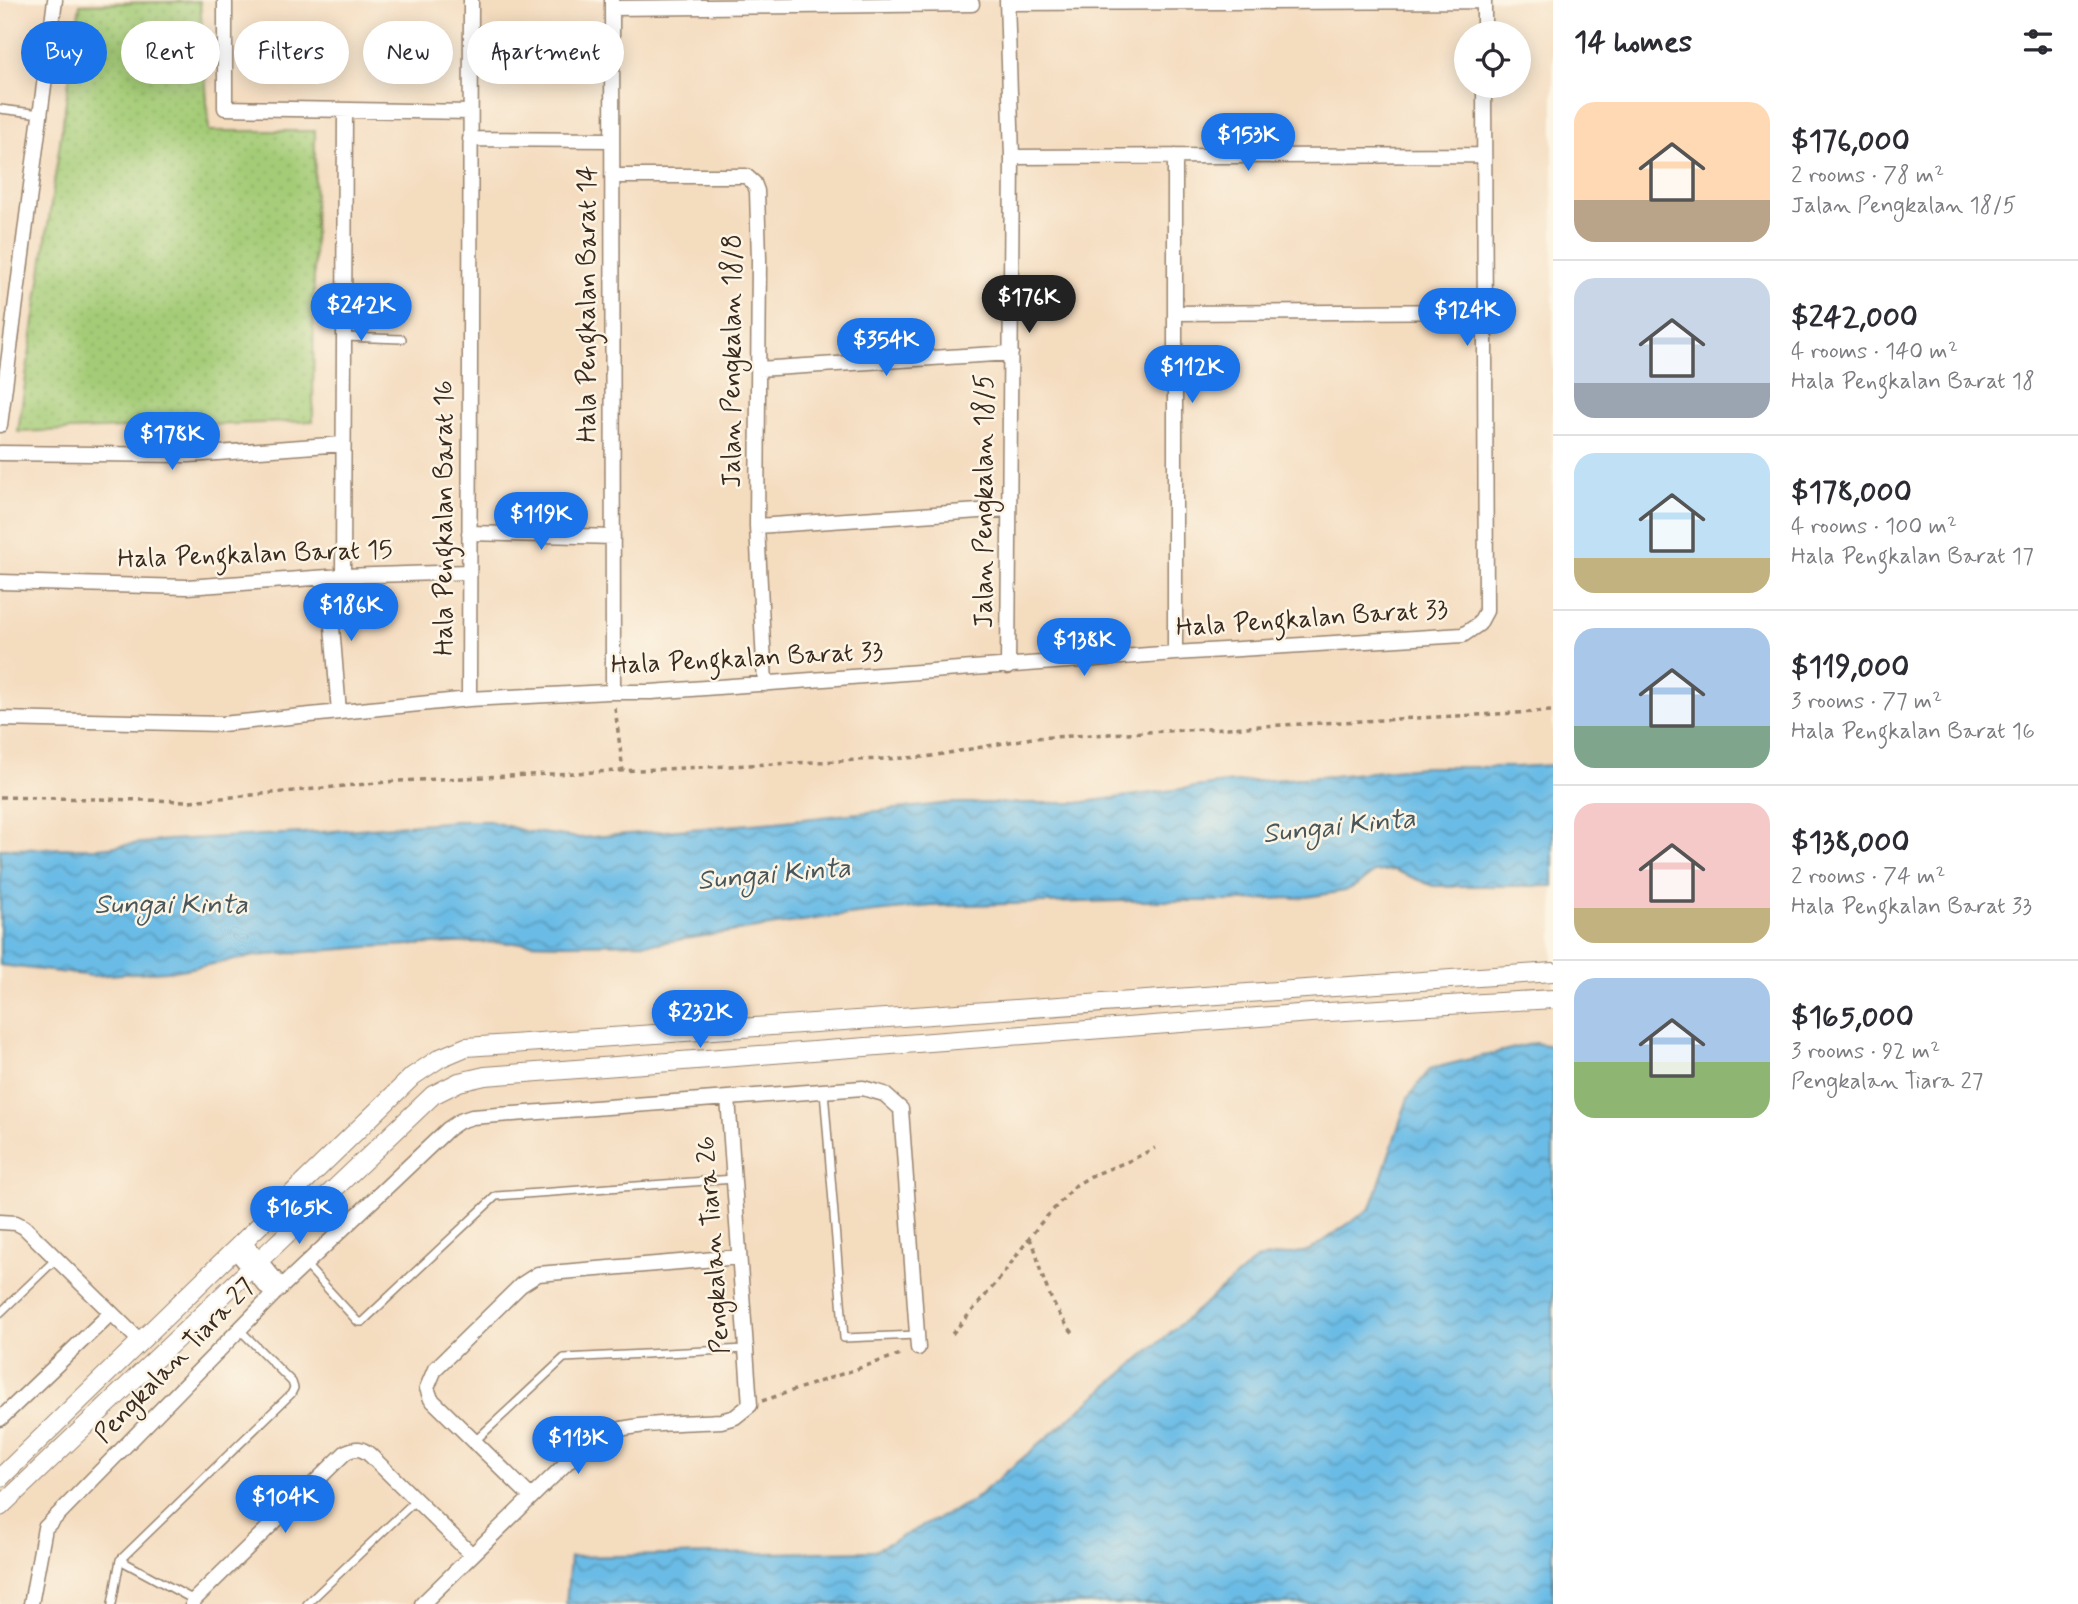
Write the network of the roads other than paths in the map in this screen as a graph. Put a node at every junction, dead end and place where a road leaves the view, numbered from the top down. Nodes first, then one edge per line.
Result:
1 (55, 0) edge
2 (225, 0) edge
3 (471, 0) edge
4 (1484, 0) edge
5 (1007, 2) edge
6 (612, 4) edge
7 (972, 4) dead end
8 (1484, 21) edge
9 (1484, 98) edge
10 (0, 109) edge
11 (345, 110) junction
12 (470, 112) junction
13 (41, 114) junction
14 (470, 139) junction
15 (612, 140) junction
16 (1484, 155) junction
17 (1175, 156) junction
18 (1012, 157) junction
19 (612, 176) junction
20 (1484, 311) junction
21 (1175, 313) junction
22 (344, 337) junction
23 (402, 340) dead end
24 (1011, 353) junction
25 (758, 369) junction
26 (0, 425) edge
27 (343, 444) junction
28 (0, 453) edge
29 (1009, 509) junction
30 (758, 526) junction
31 (469, 533) junction
32 (613, 537) junction
33 (469, 572) junction
34 (335, 576) junction
35 (0, 582) edge
36 (1175, 653) junction
37 (1008, 667) junction
38 (765, 684) junction
39 (613, 692) junction
40 (469, 699) junction
41 (339, 712) junction
42 (0, 719) edge
43 (1553, 972) edge
44 (1553, 999) edge
45 (824, 1091) junction
46 (728, 1098) junction
47 (711, 1099) joint
48 (735, 1179) junction
49 (0, 1222) edge
50 (239, 1247) junction
51 (739, 1257) junction
52 (57, 1258) junction
53 (255, 1264) junction
54 (305, 1264) junction
55 (277, 1291) junction
56 (0, 1313) edge
57 (111, 1313) junction
58 (239, 1329) junction
59 (141, 1342) junction
60 (918, 1342) joint
61 (746, 1349) junction
62 (0, 1419) edge
63 (475, 1442) junction
64 (0, 1478) edge
65 (531, 1497) junction
66 (416, 1500) junction
67 (0, 1507) edge
68 (472, 1555) junction
69 (120, 1560) junction
70 (193, 1602) edge
71 (31, 1604) edge
72 (112, 1604) edge
73 (307, 1604) edge
74 (422, 1604) edge

1 - 13 street
2 - 11 street
3 - 12 street, Hala Pengkalan Barat 16
4 - 5 street
4 - 8 street
5 - 18 street, Jalan Pengkalan 18/5
6 - 7 street
6 - 15 street, Hala Pengkalan Barat 14
9 - 16 street
10 - 13 lane
11 - 12 street
11 - 22 street
12 - 14 street, Hala Pengkalan Barat 16
13 - 26 street
14 - 15 street
14 - 31 street, Hala Pengkalan Barat 16
15 - 19 street, Hala Pengkalan Barat 14
16 - 17 street
16 - 20 street
17 - 18 street
17 - 21 street
18 - 24 street, Jalan Pengkalan 18/5
19 - 25 street, Jalan Pengkalan 18/8
19 - 32 street, Hala Pengkalan Barat 14
20 - 21 street
20 - 36 street, Hala Pengkalan Barat 33
21 - 36 street
22 - 23 lane
22 - 27 street
24 - 25 street
24 - 29 street, Jalan Pengkalan 18/5
25 - 30 street, Jalan Pengkalan 18/8
27 - 28 street
27 - 34 street
29 - 30 street
29 - 37 street, Jalan Pengkalan 18/5
30 - 38 street, Jalan Pengkalan 18/8
31 - 32 street
31 - 33 street, Hala Pengkalan Barat 16
32 - 39 street, Hala Pengkalan Barat 14
33 - 34 street, Hala Pengkalan Barat 15
33 - 40 street, Hala Pengkalan Barat 16
34 - 35 street, Hala Pengkalan Barat 15
34 - 41 street
36 - 37 street, Hala Pengkalan Barat 33
37 - 38 street, Hala Pengkalan Barat 33
38 - 39 street, Hala Pengkalan Barat 33
39 - 40 street, Hala Pengkalan Barat 33
40 - 41 street, Hala Pengkalan Barat 33
41 - 42 street, Hala Pengkalan Barat 33
43 - 50 street
44 - 53 street
45 - 46 street
45 - 60 street
45 - 60 lane
46 - 47 street, Pengkalan Tiara 26
46 - 48 street, Pengkalan Tiara 26
47 - 54 street, Pengkalan Tiara 27
48 - 51 street, Pengkalan Tiara 26
48 - 54 lane
49 - 52 street
50 - 53 street
50 - 59 street
51 - 61 street, Pengkalan Tiara 26
51 - 63 street
52 - 56 lane
52 - 57 street
53 - 55 street
53 - 67 street
54 - 55 street, Pengkalan Tiara 27
55 - 58 street, Pengkalan Tiara 27
57 - 59 street
57 - 62 street
58 - 69 lane
58 - 71 street, Pengkalan Tiara 27
59 - 64 street
61 - 63 lane
61 - 65 street, Pengkalan Tiara 26
63 - 65 street
65 - 68 street
66 - 68 street
66 - 70 street
66 - 73 lane
68 - 74 street
69 - 70 lane
69 - 72 lane

